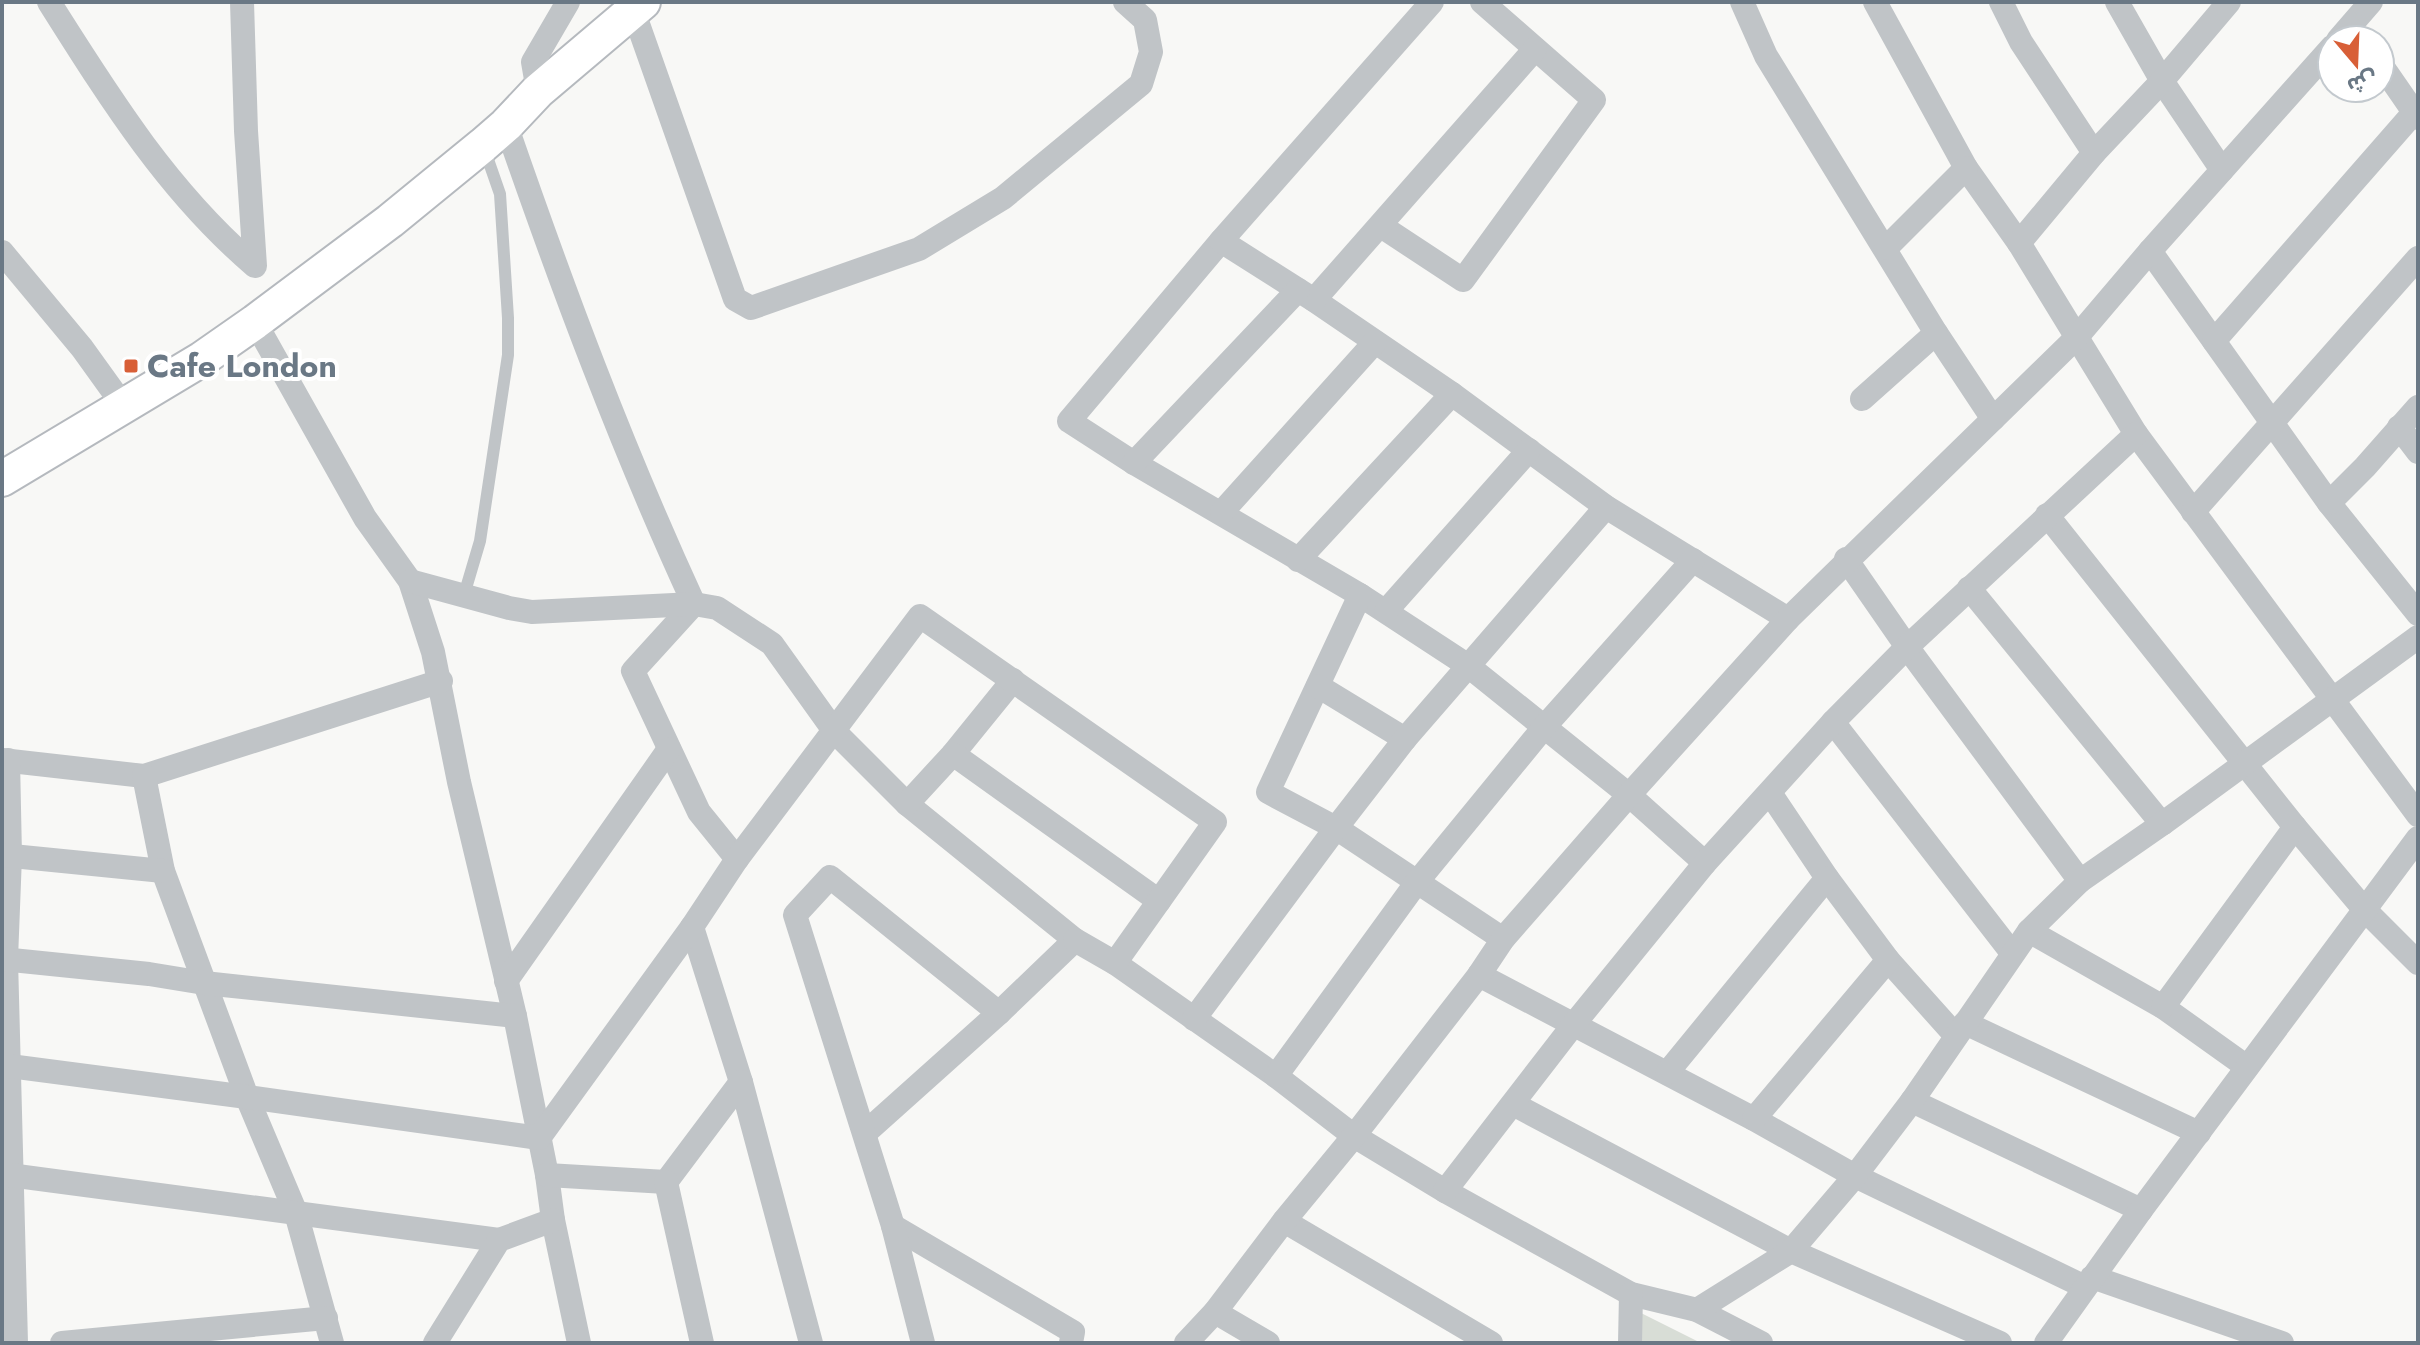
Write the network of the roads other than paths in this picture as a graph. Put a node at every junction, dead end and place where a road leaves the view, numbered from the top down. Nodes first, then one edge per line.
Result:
1 (49, 2) edge
2 (242, 2) edge
3 (568, 2) edge
4 (1125, 2) edge
5 (1432, 2) edge
6 (1482, 2) edge
7 (1742, 2) edge
8 (1875, 2) edge
9 (2001, 2) edge
10 (2117, 2) edge
11 (2229, 2) edge
12 (2371, 2) edge
13 (638, 6) edge
14 (2358, 24) edge
15 (1535, 49) junction
16 (2316, 65) edge
17 (2162, 81) junction
18 (2396, 85) edge
19 (538, 91) junction
20 (2417, 113) edge
21 (494, 135) junction
22 (2094, 153) junction
23 (1966, 168) junction
24 (2222, 170) junction
25 (1381, 226) junction
26 (1221, 241) junction
27 (2019, 243) junction
28 (1886, 248) junction
29 (2150, 251) junction
30 (2, 252) edge
31 (2418, 258) edge
32 (255, 266) junction
33 (1306, 295) junction
34 (284, 301) junction
35 (255, 322) junction
36 (1936, 333) junction
37 (2076, 338) junction
38 (2214, 341) junction
39 (1375, 342) junction
40 (1452, 394) junction
41 (1862, 399) dead end
42 (123, 405) junction
43 (2418, 407) edge
44 (1993, 419) junction
45 (2271, 423) junction
46 (2399, 427) junction
47 (2136, 434) junction
48 (1529, 450) junction
49 (2418, 452) edge
50 (1134, 463) junction
51 (2, 479) edge
52 (2329, 503) junction
53 (1606, 507) junction
54 (1222, 512) junction
55 (2193, 512) junction
56 (2047, 515) junction
57 (1846, 559) junction
58 (1298, 560) junction
59 (1693, 560) junction
60 (410, 581) junction
61 (1969, 588) junction
62 (464, 595) junction
63 (1360, 595) junction
64 (694, 604) junction
65 (1386, 611) junction
66 (2418, 614) edge
67 (1788, 619) junction
68 (2418, 637) edge
69 (1907, 647) junction
70 (1467, 665) junction
71 (1013, 680) junction
72 (441, 681) junction
73 (1318, 686) junction
74 (2332, 699) junction
75 (1833, 722) junction
76 (1545, 726) junction
77 (835, 732) junction
78 (1405, 739) junction
79 (669, 749) junction
80 (953, 754) junction
81 (5, 760) edge
82 (2244, 763) junction
83 (144, 776) junction
84 (1770, 793) junction
85 (1629, 795) junction
86 (907, 804) junction
87 (2418, 815) edge
88 (2162, 824) junction
89 (2295, 827) junction
90 (1336, 828) junction
91 (2418, 838) edge
92 (6, 856) edge
93 (737, 859) junction
94 (1705, 863) junction
95 (163, 871) junction
96 (1827, 878) junction
97 (2080, 881) junction
98 (1417, 882) junction
99 (1159, 901) junction
100 (2364, 909) junction
101 (692, 927) junction
102 (2029, 931) junction
103 (1503, 939) junction
104 (1075, 940) junction
105 (2012, 953) junction
106 (4, 959) edge
107 (1888, 960) junction
108 (1115, 963) junction
109 (2418, 963) edge
110 (1479, 975) junction
111 (506, 981) junction
112 (204, 983) junction
113 (2163, 1007) junction
114 (999, 1013) junction
115 (515, 1016) junction
116 (1194, 1019) junction
117 (1574, 1024) junction
118 (1960, 1030) junction
119 (5, 1066) edge
120 (2247, 1067) junction
121 (1667, 1073) junction
122 (1276, 1076) junction
123 (741, 1082) junction
124 (247, 1097) junction
125 (1912, 1101) junction
126 (1513, 1104) junction
127 (1754, 1119) junction
128 (865, 1133) junction
129 (2199, 1133) junction
130 (1354, 1136) junction
131 (539, 1138) junction
132 (7, 1175) edge
133 (547, 1175) junction
134 (1855, 1176) junction
135 (666, 1182) junction
136 (1445, 1191) junction
137 (2141, 1210) junction
138 (296, 1213) junction
139 (553, 1220) junction
140 (1284, 1221) junction
141 (893, 1226) junction
142 (499, 1240) junction
143 (1791, 1251) junction
144 (8, 1273) edge
145 (2089, 1282) junction
146 (1631, 1294) junction
147 (1697, 1310) junction
148 (1215, 1312) junction
149 (326, 1318) junction
150 (16, 1343) edge
151 (62, 1343) edge
152 (332, 1343) edge
153 (435, 1343) edge
154 (579, 1343) edge
155 (702, 1343) edge
156 (811, 1343) edge
157 (923, 1343) edge
158 (1071, 1343) edge
159 (1186, 1343) edge
160 (1268, 1343) edge
161 (1491, 1343) edge
162 (1630, 1343) edge
163 (1761, 1343) edge
164 (2000, 1343) edge
165 (2046, 1343) edge
166 (2282, 1343) edge

1 - 32 street
2 - 32 street
3 - 19 street
4 - 13 street
5 - 26 street
6 - 15 street
7 - 28 street
8 - 23 street
9 - 22 street
10 - 17 street
11 - 17 street
12 - 14 street
13 - 19 street
15 - 25 street
15 - 25 street
16 - 24 street
17 - 22 street
17 - 24 street
18 - 20 street
19 - 21 street
20 - 38 street
21 - 34 street
21 - 62 lane
21 - 64 street
22 - 27 street
23 - 27 street
23 - 28 street
24 - 29 street
25 - 33 street
26 - 33 street
26 - 50 street
27 - 37 street
28 - 36 street
29 - 37 street
29 - 38 street
30 - 42 street
31 - 45 street
32 - 34 street
33 - 39 street
33 - 50 street
34 - 35 street
35 - 42 street
35 - 60 street
36 - 41 street
36 - 44 street
37 - 44 street
37 - 47 street
38 - 45 street
39 - 40 street
39 - 54 street
40 - 48 street
40 - 58 street
42 - 51 street
43 - 46 street
44 - 57 street
45 - 52 street
45 - 55 street
46 - 49 street
46 - 52 street
47 - 55 street
47 - 56 street
48 - 53 street
48 - 65 street
50 - 54 street
52 - 66 street
53 - 59 street
53 - 70 street
54 - 58 street
55 - 74 street
56 - 61 street
56 - 82 street
57 - 67 street
57 - 69 street
58 - 63 street
59 - 67 street
59 - 76 street
60 - 62 street
60 - 72 street
61 - 69 street
61 - 88 street
62 - 64 street
63 - 65 street
63 - 73 street
64 - 77 street
64 - 79 street
65 - 70 street
67 - 85 street
68 - 74 street
69 - 75 street
69 - 97 street
70 - 76 street
70 - 78 street
71 - 77 street
71 - 80 street
71 - 99 street
72 - 83 street
72 - 111 street
73 - 78 street
73 - 90 street
74 - 82 street
74 - 87 street
75 - 84 street
75 - 105 street
76 - 85 street
76 - 98 street
77 - 86 street
77 - 93 street
78 - 90 street
79 - 93 street
79 - 111 street
80 - 86 street
80 - 99 street
81 - 83 street
81 - 92 street
82 - 88 street
82 - 89 street
83 - 95 street
84 - 94 street
84 - 96 street
85 - 94 street
85 - 103 street
86 - 104 street
88 - 97 street
89 - 100 street
89 - 113 street
90 - 98 street
90 - 116 street
91 - 100 street
92 - 95 street
92 - 106 street
93 - 101 street
94 - 117 street
95 - 112 street
96 - 107 street
96 - 121 street
97 - 102 street
98 - 103 street
98 - 122 street
99 - 108 street
100 - 109 street
100 - 120 street
101 - 123 street
101 - 131 street
102 - 105 street
102 - 113 street
103 - 110 street
104 - 108 street
104 - 114 street
105 - 118 street
106 - 112 street
106 - 119 street
107 - 118 street
107 - 127 street
108 - 116 street
110 - 117 street
110 - 130 street
111 - 115 street
112 - 115 street
112 - 124 street
113 - 120 street
114 - 128 street
114 - 128 street
115 - 131 street
116 - 122 street
117 - 121 street
117 - 126 street
118 - 125 street
118 - 129 street
119 - 124 street
119 - 132 street
120 - 129 street
121 - 127 street
122 - 130 street
123 - 135 street
123 - 156 street
124 - 131 street
124 - 138 street
125 - 134 street
125 - 137 street
126 - 136 street
126 - 143 street
127 - 134 street
128 - 141 street
129 - 137 street
130 - 136 street
130 - 140 street
131 - 133 street
132 - 138 street
132 - 144 street
133 - 135 street
133 - 139 street
134 - 143 street
134 - 145 street
135 - 155 street
136 - 146 street
137 - 145 street
138 - 142 street
138 - 149 street
139 - 142 street
139 - 154 street
140 - 148 street
140 - 161 street
141 - 157 street
141 - 158 street
142 - 153 street
143 - 147 street
143 - 164 street
144 - 150 street
145 - 165 street
145 - 166 street
146 - 147 street
146 - 162 street
147 - 163 street
148 - 159 street
148 - 160 street
149 - 151 street
149 - 152 street

